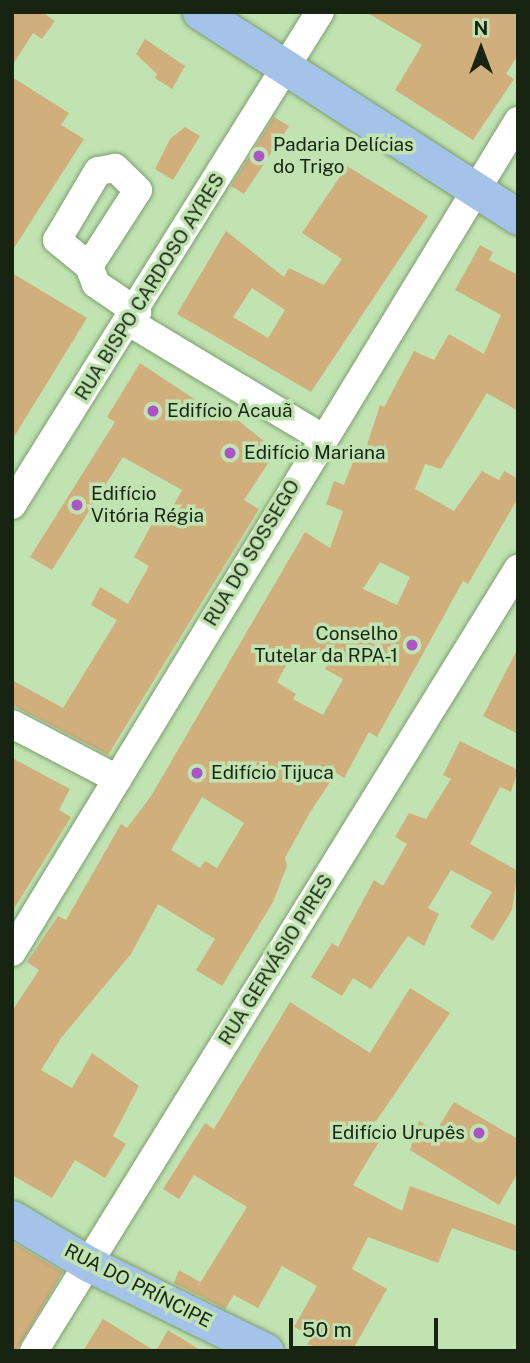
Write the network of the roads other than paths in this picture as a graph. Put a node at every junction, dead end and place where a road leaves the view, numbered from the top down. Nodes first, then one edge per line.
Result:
1 (200, 12) edge
2 (320, 12) edge
3 (284, 67) junction
4 (518, 121) edge
5 (474, 191) junction
6 (518, 217) edge
7 (89, 267) dead end
8 (134, 317) junction
9 (321, 437) junction
10 (13, 501) edge
11 (518, 569) edge
12 (12, 724) edge
13 (117, 779) junction
14 (12, 952) edge
15 (12, 1218) edge
16 (89, 1264) junction
17 (34, 1351) edge
18 (266, 1351) edge

1 - 3 main road
2 - 3 street, RUA BISPO CARDOSO AYRES
3 - 5 main road
3 - 8 street, RUA BISPO CARDOSO AYRES
4 - 5 street, RUA DO SOSSEGO
5 - 6 main road
5 - 9 street, RUA DO SOSSEGO
7 - 8 street
8 - 9 street
8 - 10 street, RUA BISPO CARDOSO AYRES
9 - 13 street, RUA DO SOSSEGO
11 - 16 street, RUA GERVÁSIO PIRES
12 - 13 street
13 - 14 street, RUA DO SOSSEGO
15 - 16 main road, RUA DO PRÍNCIPE
16 - 17 street, RUA GERVÁSIO PIRES
16 - 18 main road, RUA DO PRÍNCIPE

